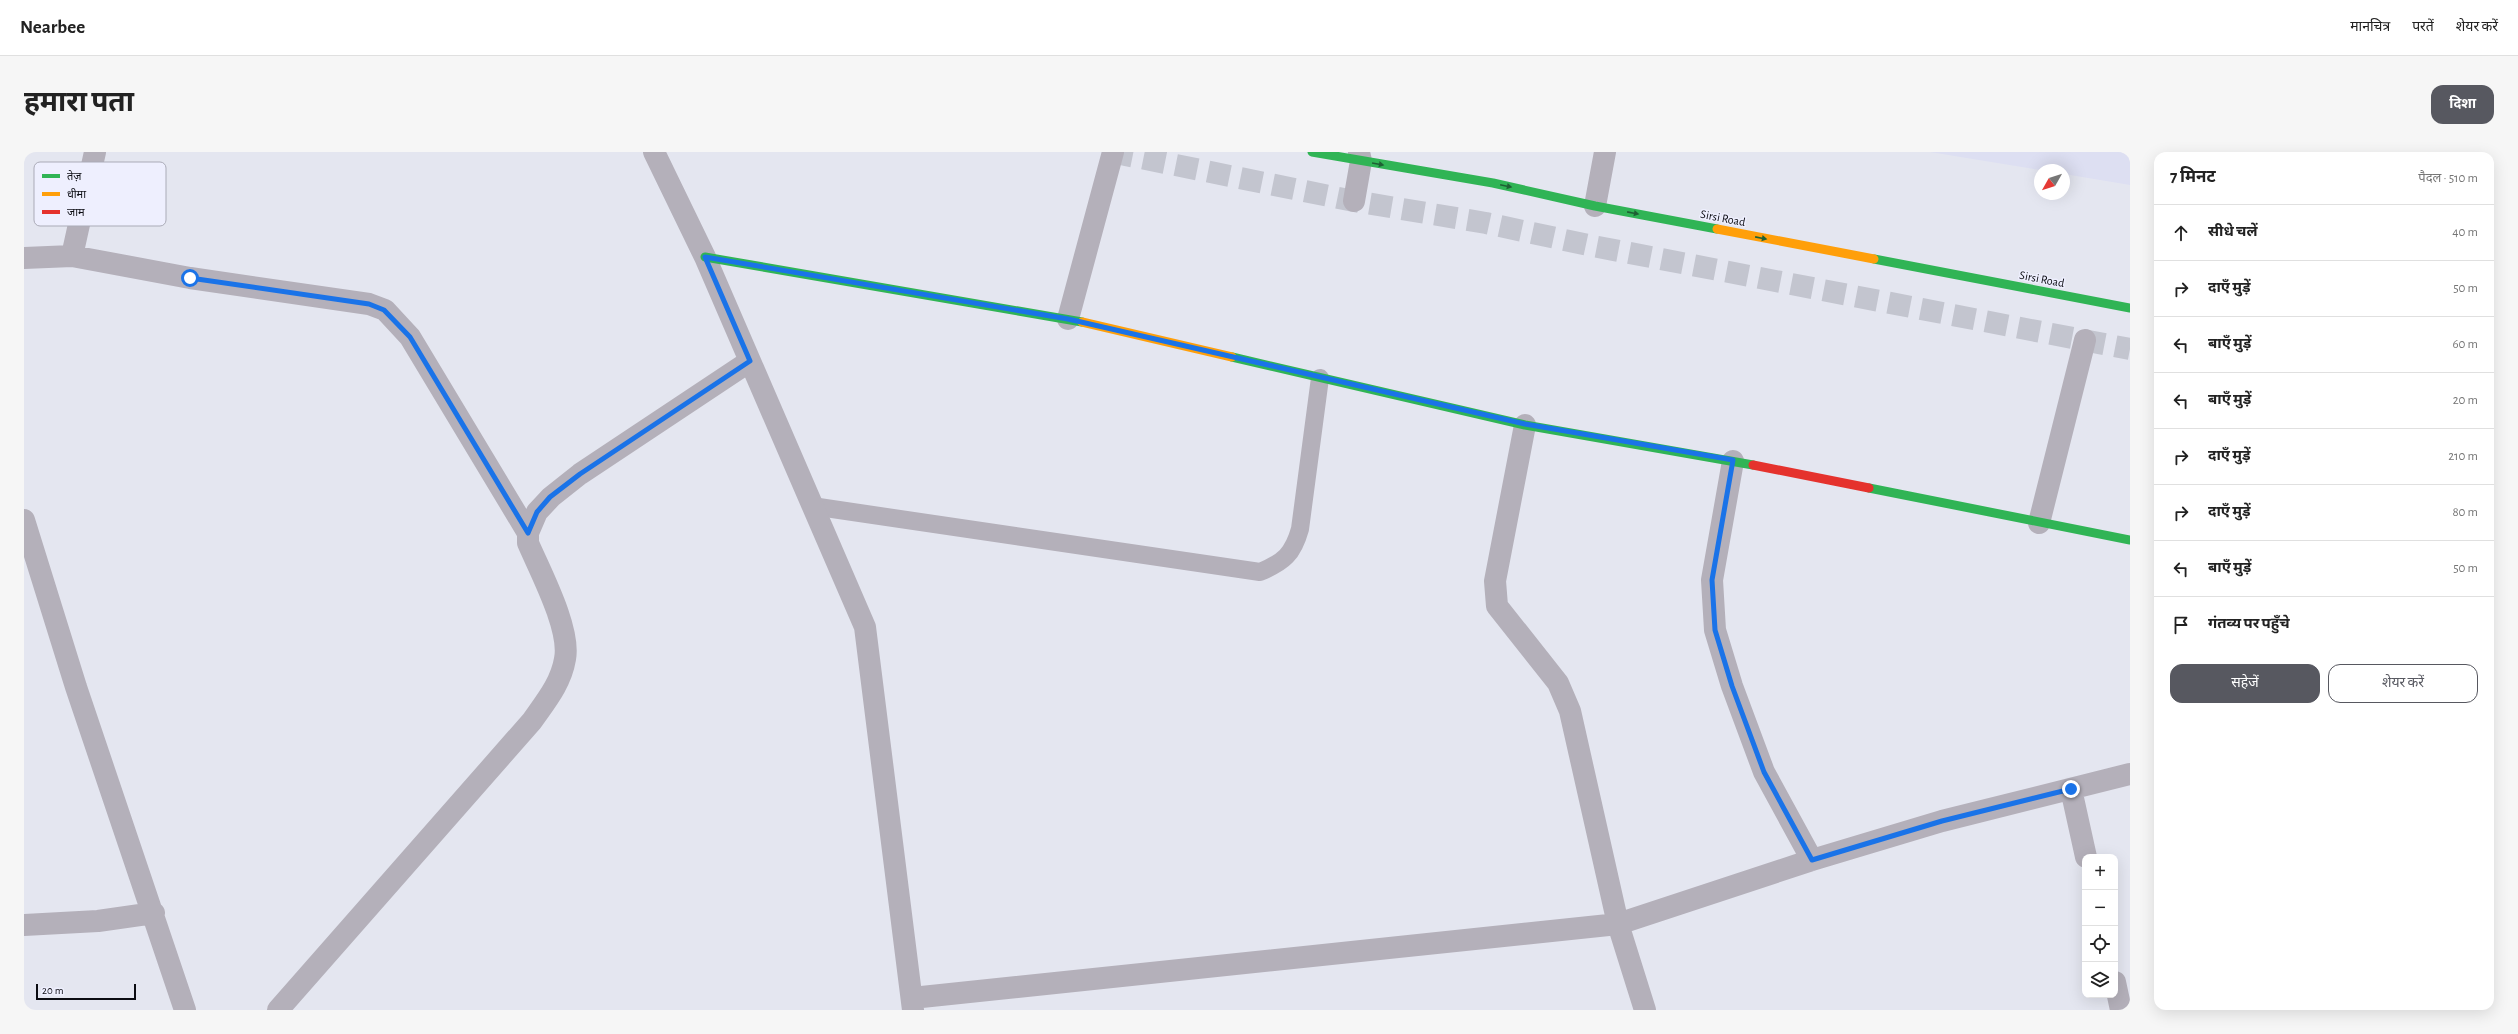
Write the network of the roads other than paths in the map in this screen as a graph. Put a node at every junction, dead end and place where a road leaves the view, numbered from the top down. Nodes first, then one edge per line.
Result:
1 (95, 152) edge
2 (654, 152) edge
3 (1113, 152) edge
4 (1312, 152) edge
5 (1606, 152) edge
6 (1360, 157) edge
7 (93, 162) edge
8 (1354, 201) dead end
9 (1595, 206) junction
10 (79, 226) edge
11 (72, 256) junction
12 (705, 257) junction
13 (24, 258) edge
14 (2130, 308) edge
15 (1068, 319) junction
16 (2085, 340) dead end
17 (750, 361) junction
18 (1320, 378) junction
19 (1525, 424) junction
20 (1733, 460) junction
21 (812, 506) junction
22 (24, 520) edge
23 (2039, 523) junction
24 (528, 533) junction
25 (2130, 540) edge
26 (2130, 774) edge
27 (2071, 789) junction
28 (2085, 854) edge
29 (1812, 860) junction
30 (154, 914) junction
31 (1618, 924) junction
32 (24, 925) edge
33 (2118, 996) edge
34 (912, 1004) edge
35 (185, 1010) edge
36 (278, 1010) edge
37 (1645, 1010) edge
38 (2121, 1010) edge

1 - 7 street
2 - 12 street
3 - 15 street
4 - 6 street, Sirsi Road
5 - 9 street
6 - 8 street
6 -> 9 street, Sirsi Road
9 -> 14 street, Sirsi Road
10 - 11 street
11 - 13 street
11 - 24 street
12 - 15 street
12 - 17 street
15 - 18 street
16 - 23 street
17 - 21 street
17 - 24 street
18 - 19 street
18 - 21 lane
19 - 20 street
19 - 31 street
20 - 23 street
20 - 29 street
21 - 34 street
22 - 30 street
23 - 25 street
24 - 36 street
26 - 27 street
27 - 28 street
27 - 29 street
29 - 31 street
30 - 32 street
30 - 35 street
31 - 34 street
31 - 37 street
33 - 38 street

